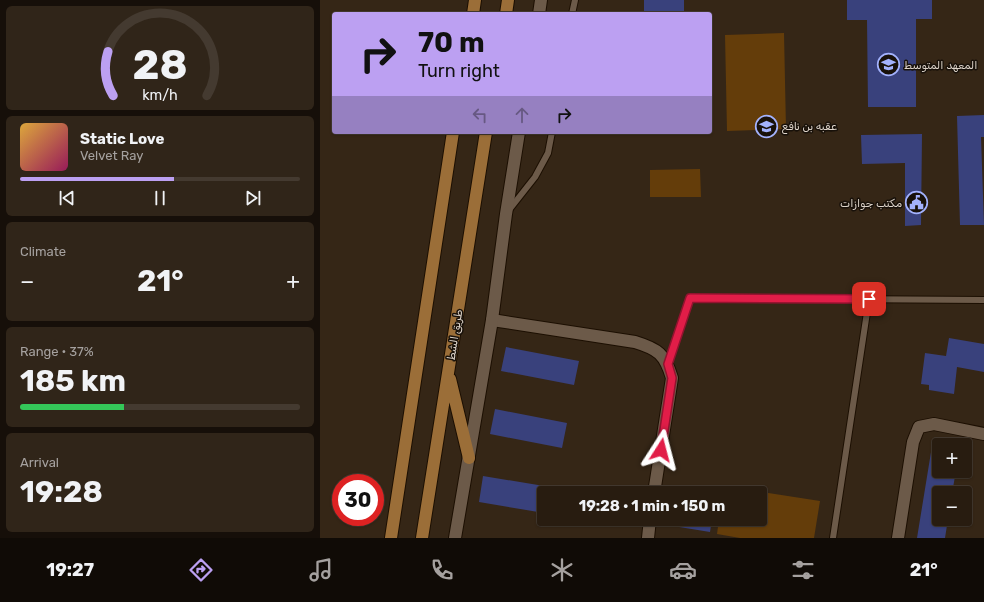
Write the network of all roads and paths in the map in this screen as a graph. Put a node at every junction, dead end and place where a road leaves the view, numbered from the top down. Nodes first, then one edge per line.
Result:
1 (475, 0) edge
2 (508, 0) edge
3 (541, 0) edge
4 (575, 0) edge
5 (473, 12) edge
6 (506, 12) edge
7 (539, 12) edge
8 (572, 12) edge
9 (453, 134) edge
10 (486, 134) edge
11 (519, 134) edge
12 (552, 134) edge
13 (506, 214) junction
14 (869, 299) junction
15 (984, 300) edge
16 (492, 320) junction
17 (668, 364) junction
18 (449, 374) junction
19 (984, 434) edge
20 (469, 458) junction
21 (655, 486) edge
22 (649, 526) edge
23 (391, 538) edge
24 (422, 538) edge
25 (456, 538) edge
26 (648, 538) edge
27 (833, 538) edge
28 (898, 538) edge

1 - 5 main road
2 - 6 main road
3 - 7 street
4 - 8 lane
9 - 23 main road
10 - 18 main road, طريق الشط
11 - 13 street
12 - 13 lane
13 - 16 street
14 - 15 lane
14 - 17 lane
14 - 27 lane
16 - 17 street
16 - 20 street
17 - 21 street
18 - 20 main road
18 - 24 main road, طريق الشط
19 - 28 street
20 - 25 street
22 - 26 street

